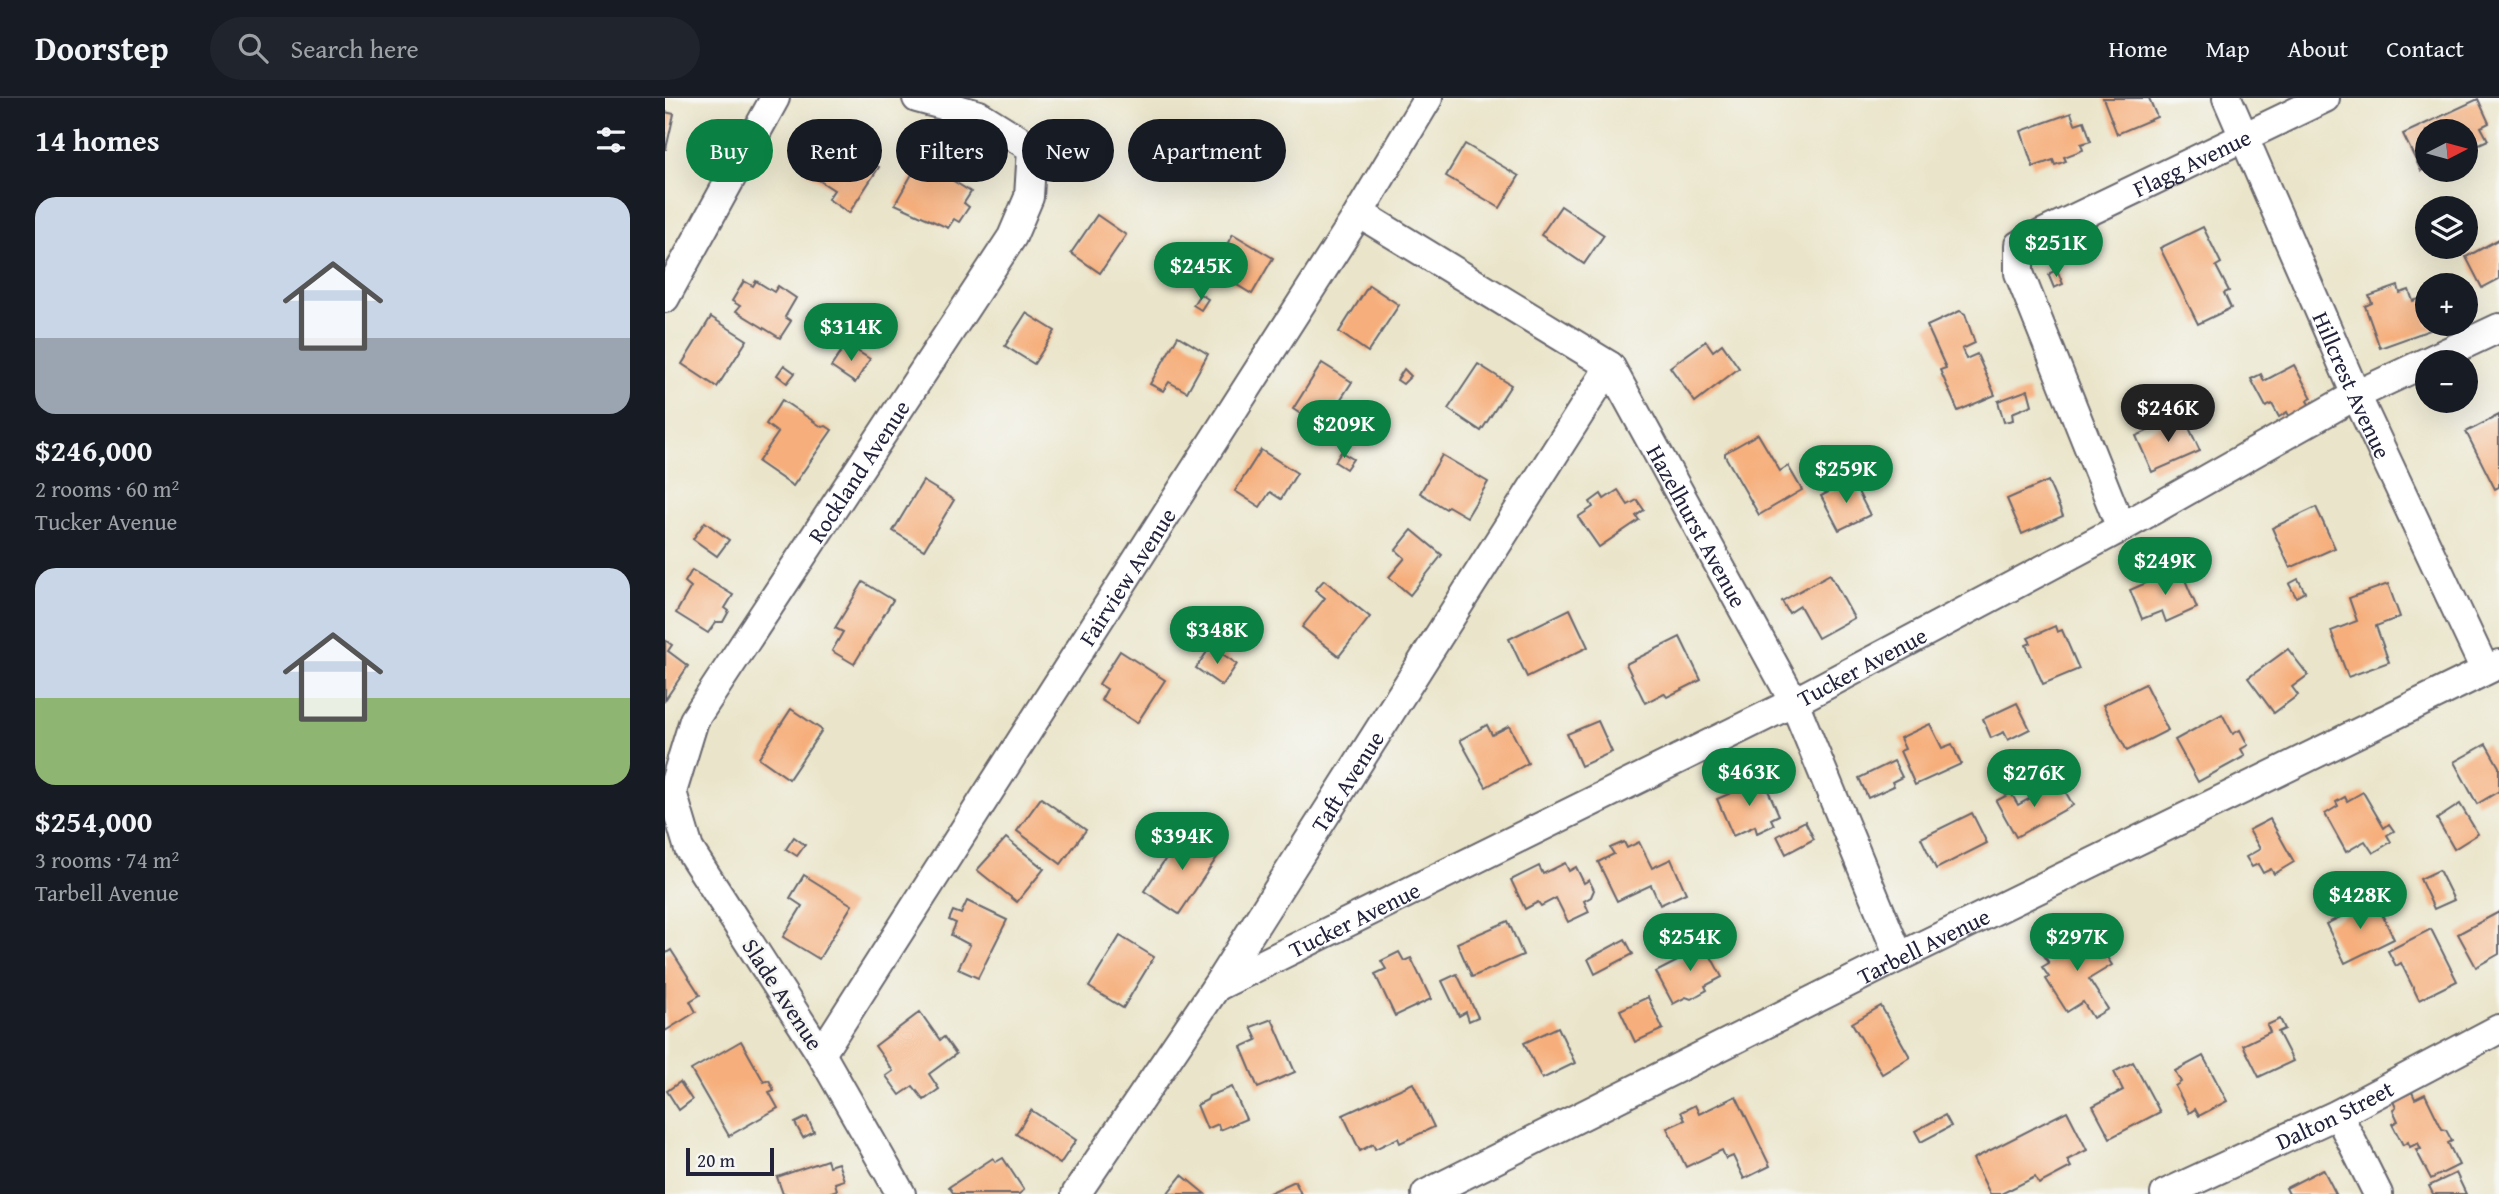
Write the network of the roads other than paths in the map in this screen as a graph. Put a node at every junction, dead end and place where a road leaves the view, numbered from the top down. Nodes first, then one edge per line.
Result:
1 (775, 98) edge
2 (917, 98) edge
3 (1428, 98) edge
4 (2227, 98) edge
5 (2325, 98) edge
6 (2245, 136) junction
7 (1359, 213) junction
8 (665, 299) edge
9 (2499, 328) edge
10 (1610, 366) junction
11 (2355, 395) junction
12 (2121, 528) junction
13 (2492, 667) edge
14 (1794, 702) junction
15 (671, 792) joint
16 (1899, 957) junction
17 (1216, 987) junction
18 (2499, 1029) edge
19 (821, 1054) junction
20 (2338, 1114) junction
21 (901, 1194) edge
22 (1076, 1194) edge
23 (1426, 1194) edge
24 (2165, 1194) edge
25 (2378, 1194) edge

1 - 8 street
2 - 15 street, Rockland Avenue
3 - 7 street, Fairview Avenue
4 - 6 street, Hillcrest Avenue
5 - 6 street, Flagg Avenue
6 - 11 street, Hillcrest Avenue
6 - 12 street, Flagg Avenue
7 - 10 street, Hazelhurst Avenue
7 - 19 street, Fairview Avenue
9 - 11 street, Tucker Avenue
10 - 14 street, Hazelhurst Avenue
10 - 17 street, Taft Avenue
11 - 12 street, Tucker Avenue
11 - 13 street, Hillcrest Avenue
12 - 14 street, Tucker Avenue
13 - 16 street, Tarbell Avenue
14 - 16 street, Hazelhurst Avenue
14 - 17 street, Tucker Avenue
15 - 19 street, Slade Avenue
16 - 23 street, Tarbell Avenue
17 - 22 street, Taft Avenue
18 - 20 street, Dalton Street
19 - 21 street, Slade Avenue
20 - 24 street, Dalton Street
20 - 25 street

